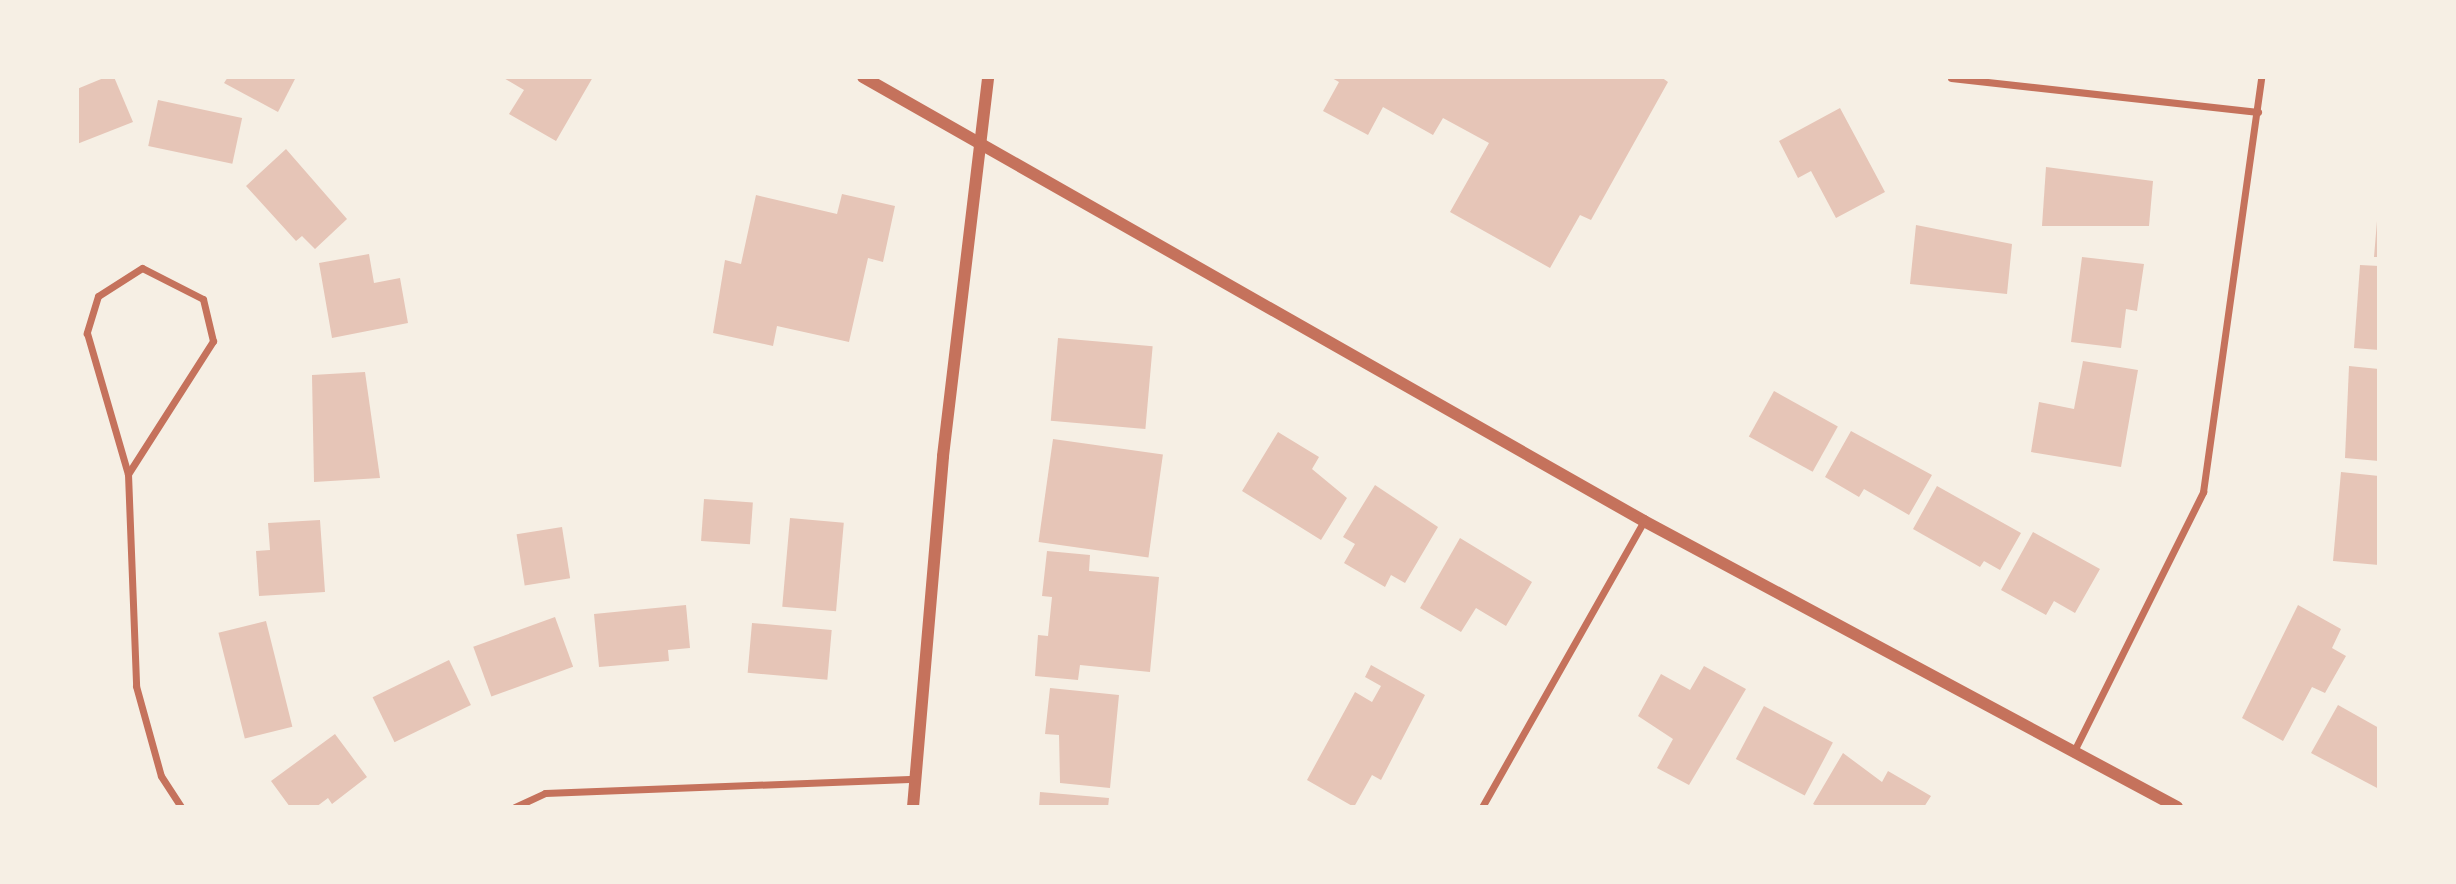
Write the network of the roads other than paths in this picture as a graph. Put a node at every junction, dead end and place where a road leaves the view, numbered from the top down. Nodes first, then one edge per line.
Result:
1 (863, 77) edge
2 (988, 77) edge
3 (2261, 77) edge
4 (1951, 78) edge
5 (2258, 112) junction
6 (979, 143) junction
7 (128, 474) junction
8 (1644, 520) junction
9 (2073, 754) junction
10 (916, 779) junction
11 (181, 807) edge
12 (514, 807) edge
13 (913, 807) edge
14 (1482, 807) edge
15 (2177, 807) edge

1 - 6 street
2 - 6 street
3 - 5 street
4 - 5 street
5 - 9 street
6 - 8 street
6 - 10 street
7 - 7 street
7 - 11 street
8 - 9 street
8 - 14 street
9 - 15 street
10 - 12 street
10 - 13 street

